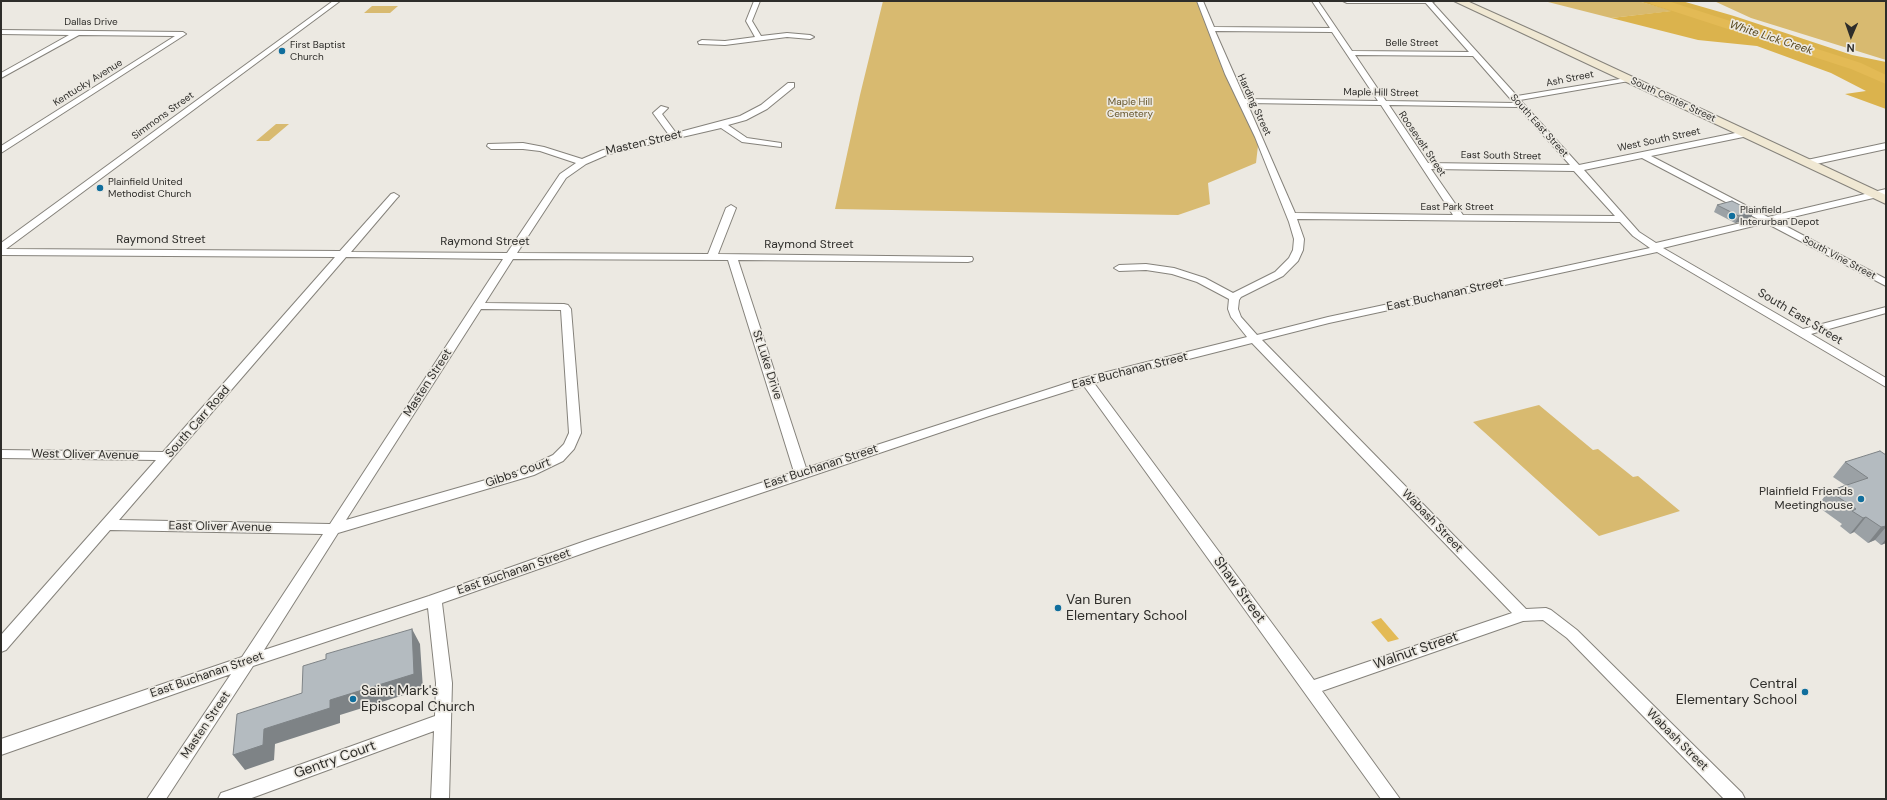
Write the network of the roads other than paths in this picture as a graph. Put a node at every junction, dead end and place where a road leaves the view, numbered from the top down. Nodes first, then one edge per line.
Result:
1 (337, 1) edge
2 (757, 1) edge
3 (1200, 1) edge
4 (1315, 1) edge
5 (1347, 1) edge
6 (1388, 1) edge
7 (1427, 1) edge
8 (1431, 1) edge
9 (1459, 1) edge
10 (1463, 1) edge
11 (1212, 29) junction
12 (1334, 30) junction
13 (1, 32) edge
14 (78, 32) junction
15 (180, 33) joint
16 (810, 37) dead end
17 (759, 38) junction
18 (702, 42) dead end
19 (1349, 53) junction
20 (1474, 54) junction
21 (1, 76) edge
22 (1630, 79) junction
23 (791, 85) dead end
24 (1241, 101) junction
25 (1518, 102) junction
26 (1383, 103) junction
27 (664, 108) dead end
28 (722, 125) junction
29 (1745, 134) junction
30 (674, 136) junction
31 (778, 145) dead end
32 (491, 146) dead end
33 (1886, 146) edge
34 (1, 150) edge
35 (1643, 155) junction
36 (583, 162) junction
37 (1807, 163) junction
38 (1425, 166) junction
39 (1577, 168) junction
40 (394, 196) dead end
41 (1883, 196) edge
42 (731, 208) dead end
43 (1292, 216) junction
44 (1460, 218) junction
45 (1623, 219) junction
46 (1768, 221) junction
47 (1, 248) edge
48 (1656, 248) junction
49 (1, 252) edge
50 (344, 254) junction
51 (510, 256) junction
52 (712, 257) junction
53 (732, 257) junction
54 (968, 259) dead end
55 (1119, 268) dead end
56 (1886, 283) edge
57 (1235, 298) junction
58 (477, 306) junction
59 (1886, 310) edge
60 (1802, 334) junction
61 (1254, 338) junction
62 (1087, 381) junction
63 (1886, 384) edge
64 (1, 454) edge
65 (168, 456) junction
66 (801, 473) junction
67 (107, 526) junction
68 (334, 529) junction
69 (434, 600) junction
70 (1523, 615) junction
71 (1, 646) edge
72 (249, 660) junction
73 (1310, 688) junction
74 (443, 720) junction
75 (1, 747) edge
76 (156, 799) edge
77 (227, 799) edge
78 (440, 799) edge
79 (1391, 799) edge
80 (1736, 799) edge

1 - 47 street, Simmons Street
2 - 17 street
3 - 11 street, Harding Street
4 - 12 street, Roosevelt Street
5 - 6 street
6 - 7 street
7 - 8 street
7 - 20 street, South East Street
9 - 10 street
9 - 22 main road, South Center Street
11 - 12 street
11 - 24 street, Harding Street
12 - 19 street, Roosevelt Street
13 - 14 street, Dallas Drive
14 - 15 street, Dallas Drive
14 - 21 street
15 - 34 street, Kentucky Avenue
16 - 17 street
17 - 18 street
19 - 20 street, Belle Street
19 - 26 street, Roosevelt Street
20 - 25 street, South East Street
22 - 25 street, Ash Street
22 - 29 main road, South Center Street
23 - 28 street, Masten Street
24 - 26 street, Maple Hill Street
24 - 43 street, Harding Street
25 - 26 street, Maple Hill Street
25 - 39 street, South East Street
26 - 38 street, Roosevelt Street
27 - 30 street
28 - 30 street, Masten Street
28 - 31 street
29 - 35 street, West South Street
29 - 37 main road, South Center Street
30 - 36 street, Masten Street
32 - 36 street
33 - 37 street
35 - 39 street, West South Street
35 - 46 street, South Vine Street
36 - 51 street, Masten Street
37 - 41 main road, South Center Street
38 - 39 street, East South Street
38 - 44 street, Roosevelt Street
39 - 45 street, South East Street
40 - 50 street, South Carr Road
41 - 46 street, East Buchanan Street
42 - 52 street
43 - 44 street, East Park Street
43 - 57 street
44 - 45 street, East Park Street
45 - 48 street, South East Street
46 - 48 street, East Buchanan Street
46 - 56 street, South Vine Street
48 - 60 street, South East Street
48 - 61 street, East Buchanan Street
49 - 50 street, Raymond Street
50 - 51 street, Raymond Street
50 - 65 street, South Carr Road
51 - 52 street, Raymond Street
51 - 58 street, Masten Street
52 - 53 street, Raymond Street
53 - 54 street, Raymond Street
53 - 66 street, St Luke Drive
55 - 57 street
57 - 61 street, Wabash Street
58 - 68 street, Masten Street
58 - 68 street, Gibbs Court
59 - 60 street
60 - 63 street, South East Street
61 - 62 street, East Buchanan Street
61 - 70 street, Wabash Street
62 - 66 street, East Buchanan Street
62 - 73 street, Shaw Street
64 - 65 street, West Oliver Avenue
65 - 67 street, South Carr Road
66 - 69 street, East Buchanan Street
67 - 68 street, East Oliver Avenue
67 - 71 street, South Carr Road
68 - 72 street, Masten Street
69 - 72 street, East Buchanan Street
69 - 74 street
70 - 73 street, Walnut Street
70 - 80 street, Wabash Street
72 - 75 street, East Buchanan Street
72 - 76 street, Masten Street
73 - 79 street, Shaw Street
74 - 77 street, Gentry Court
74 - 78 street

